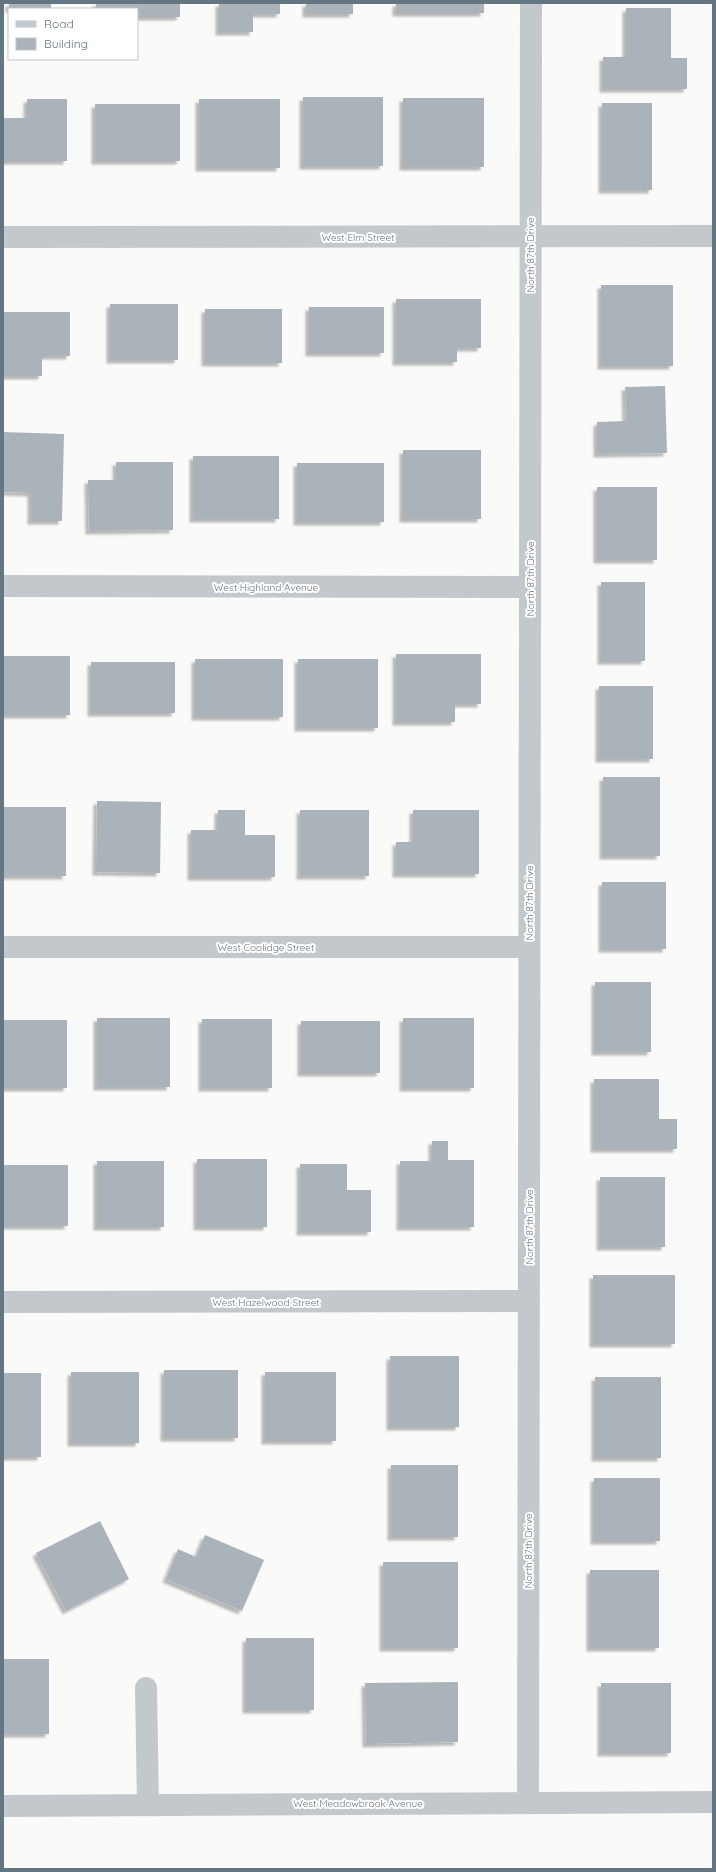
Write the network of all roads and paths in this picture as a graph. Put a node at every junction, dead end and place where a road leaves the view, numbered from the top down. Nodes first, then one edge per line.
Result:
1 (531, 3) edge
2 (713, 236) edge
3 (3, 237) edge
4 (530, 237) junction
5 (3, 586) edge
6 (530, 587) junction
7 (3, 947) edge
8 (529, 947) junction
9 (528, 1301) junction
10 (3, 1302) edge
11 (146, 1688) dead end
12 (528, 1802) junction
13 (713, 1802) edge
14 (148, 1804) junction
15 (3, 1806) edge

1 - 4 street, North 87th Drive
2 - 4 street, West Elm Street
3 - 4 street, West Elm Street
4 - 6 street, North 87th Drive
5 - 6 street, West Highland Avenue
6 - 8 street, North 87th Drive
7 - 8 street, West Coolidge Street
8 - 9 street, North 87th Drive
9 - 10 street, West Hazelwood Street
9 - 12 street, North 87th Drive
11 - 14 street
12 - 13 street, West Meadowbrook Avenue
12 - 14 street, West Meadowbrook Avenue
14 - 15 street, West Meadowbrook Avenue

